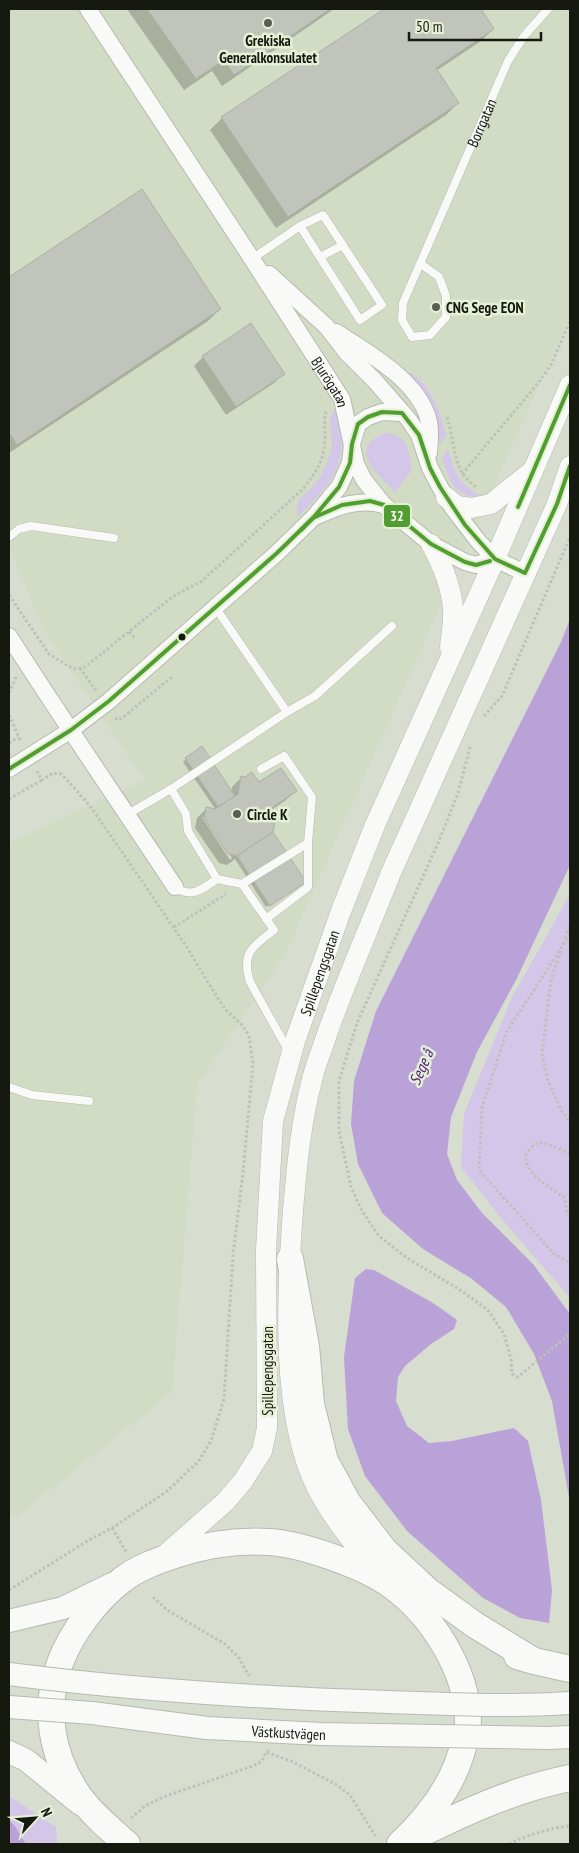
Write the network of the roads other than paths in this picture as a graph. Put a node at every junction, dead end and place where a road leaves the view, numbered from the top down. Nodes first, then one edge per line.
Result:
1 (88, 9) edge
2 (548, 9) edge
3 (300, 226) junction
4 (343, 244) junction
5 (320, 257) junction
6 (252, 258) junction
7 (421, 264) junction
8 (327, 327) junction
9 (570, 385) edge
10 (402, 412) junction
11 (352, 444) junction
12 (428, 462) junction
13 (570, 466) edge
14 (533, 470) junction
15 (446, 497) junction
16 (564, 498) edge
17 (384, 505) junction
18 (312, 518) junction
19 (9, 537) edge
20 (114, 538) dead end
21 (431, 544) junction
22 (495, 560) junction
23 (525, 573) junction
24 (215, 608) junction
25 (392, 626) dead end
26 (9, 636) edge
27 (448, 664) junction
28 (287, 712) junction
29 (71, 730) junction
30 (9, 769) edge
31 (261, 769) dead end
32 (171, 789) junction
33 (128, 814) junction
34 (308, 843) junction
35 (217, 879) junction
36 (242, 884) junction
37 (175, 887) joint
38 (266, 919) junction
39 (291, 1055) junction
40 (9, 1087) edge
41 (88, 1100) dead end
42 (290, 1258) junction
43 (156, 1561) junction
44 (122, 1580) junction
45 (392, 1585) junction
46 (417, 1609) junction
47 (9, 1621) edge
48 (534, 1661) junction
49 (570, 1668) edge
50 (9, 1674) edge
51 (570, 1704) edge
52 (9, 1708) edge
53 (570, 1737) edge
54 (9, 1752) edge
55 (570, 1778) edge
56 (101, 1821) junction
57 (127, 1844) edge
58 (400, 1844) edge

1 - 6 street, Bjurögatan
2 - 7 lane, Borrgatan
3 - 4 lane
3 - 5 lane
3 - 6 lane
4 - 5 lane
4 - 5 lane
6 - 8 street, Bjurögatan
6 - 11 street, Bjurögatan
7 - 7 lane, Borrgatan
8 - 10 street, Bjurögatan
8 - 12 street, Bjurögatan
9 - 14 street, Spillepengsgatan
10 - 11 street
10 - 12 street, Bjurögatan
11 - 17 street, Bjurögatan
11 - 18 street
12 - 15 street, Bjurögatan
13 - 16 street, Spillepengsgatan
14 - 15 street
14 - 22 street, Spillepengsgatan
15 - 22 street, Bjurögatan
16 - 23 street, Spillepengsgatan
17 - 18 street
17 - 21 street, Bjurögatan
18 - 24 street
19 - 20 lane
21 - 22 street, Bjurögatan
21 - 27 street
22 - 23 street, Bjurögatan
22 - 27 street, Spillepengsgatan
23 - 42 street, Spillepengsgatan
24 - 28 lane
24 - 29 street
25 - 28 lane
26 - 29 street
27 - 39 street, Spillepengsgatan
28 - 32 lane
29 - 30 street
29 - 33 street
31 - 34 lane
32 - 33 lane
32 - 35 lane
33 - 37 street
34 - 36 lane
34 - 38 lane
35 - 36 lane
35 - 37 lane
36 - 38 lane
38 - 39 lane
39 - 43 street, Spillepengsgatan
40 - 41 lane
42 - 45 street, Spillepengsgatan
42 - 48 highway
43 - 44 highway
43 - 45 highway
44 - 47 main road
44 - 56 highway
45 - 46 highway
46 - 48 highway
46 - 58 highway
48 - 49 highway
50 - 51 main road, bridge
52 - 53 main road, Västkustvägen, bridge
54 - 56 main road
55 - 58 highway
56 - 57 highway

